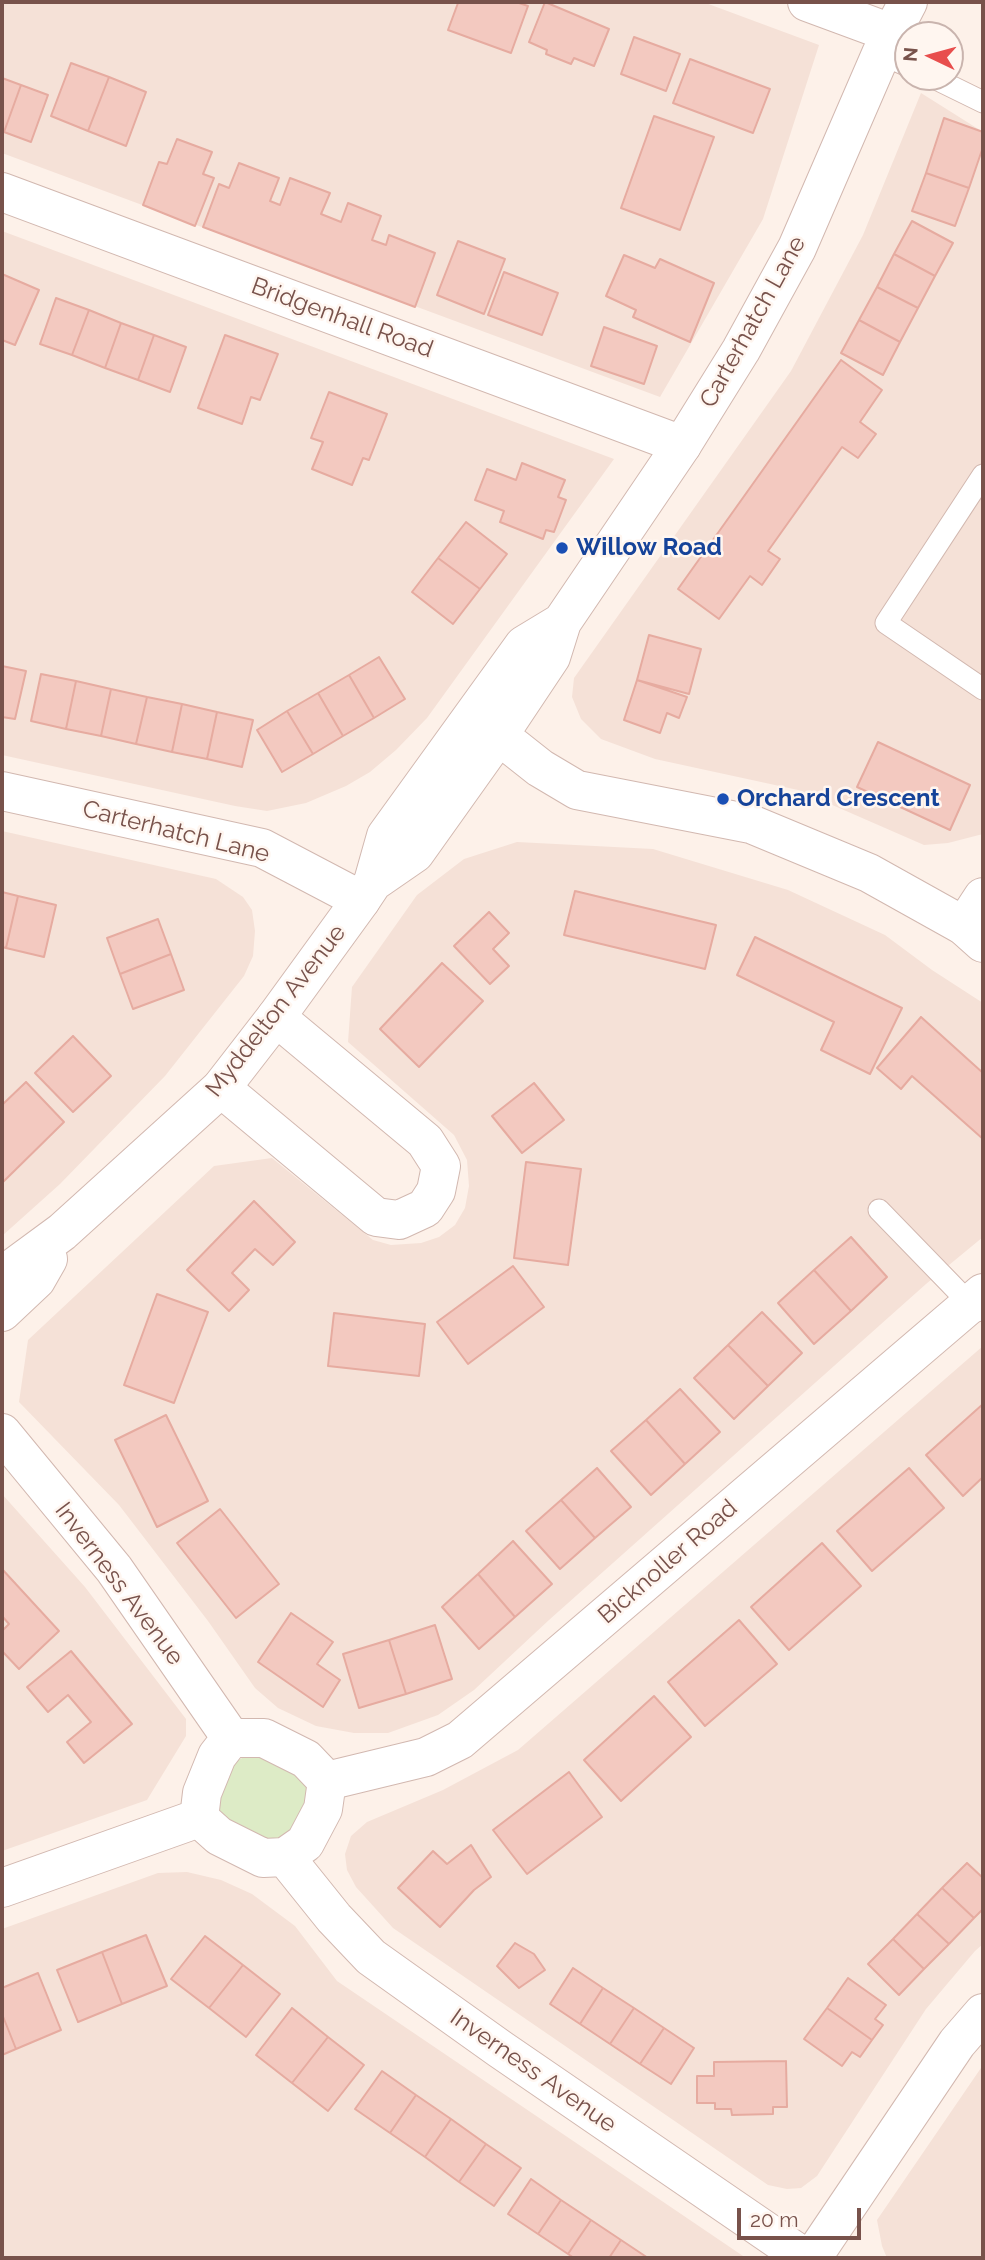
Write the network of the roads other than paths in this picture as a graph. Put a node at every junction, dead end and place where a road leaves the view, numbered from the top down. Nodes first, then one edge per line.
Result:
1 (807, 2) edge
2 (894, 38) edge
3 (894, 45) edge
4 (961, 91) edge
5 (983, 102) edge
6 (2, 192) edge
7 (682, 445) junction
8 (983, 475) edge
9 (983, 689) edge
10 (486, 725) junction
11 (2, 791) edge
12 (367, 891) junction
13 (977, 922) edge
14 (276, 1017) junction
15 (221, 1087) junction
16 (878, 1210) dead end
17 (62, 1233) junction
18 (2, 1276) edge
19 (979, 1305) edge
20 (2, 1312) edge
21 (2, 1433) edge
22 (231, 1738) junction
23 (327, 1781) junction
24 (200, 1818) junction
25 (285, 1857) junction
26 (2, 1888) edge
27 (983, 2013) edge
28 (805, 2258) edge
29 (811, 2258) edge

1 - 2 street
3 - 7 street, Carterhatch Lane
4 - 5 lane
6 - 7 street, Bridgenhall Road
7 - 10 street, Carterhatch Lane
8 - 9 lane
10 - 12 street, Carterhatch Lane
10 - 13 street
11 - 12 street, Carterhatch Lane
12 - 14 street, Myddelton Avenue
14 - 15 street, Myddelton Avenue
14 - 15 street
15 - 17 street, Myddelton Avenue
16 - 19 lane
17 - 18 street, Myddelton Avenue
17 - 20 street, Myddelton Avenue
19 - 23 street, Bicknoller Road
21 - 22 street, Inverness Avenue
22 - 23 street
22 - 24 street
23 - 25 street
24 - 25 street
24 - 26 street
25 - 28 street, Inverness Avenue
27 - 29 street

